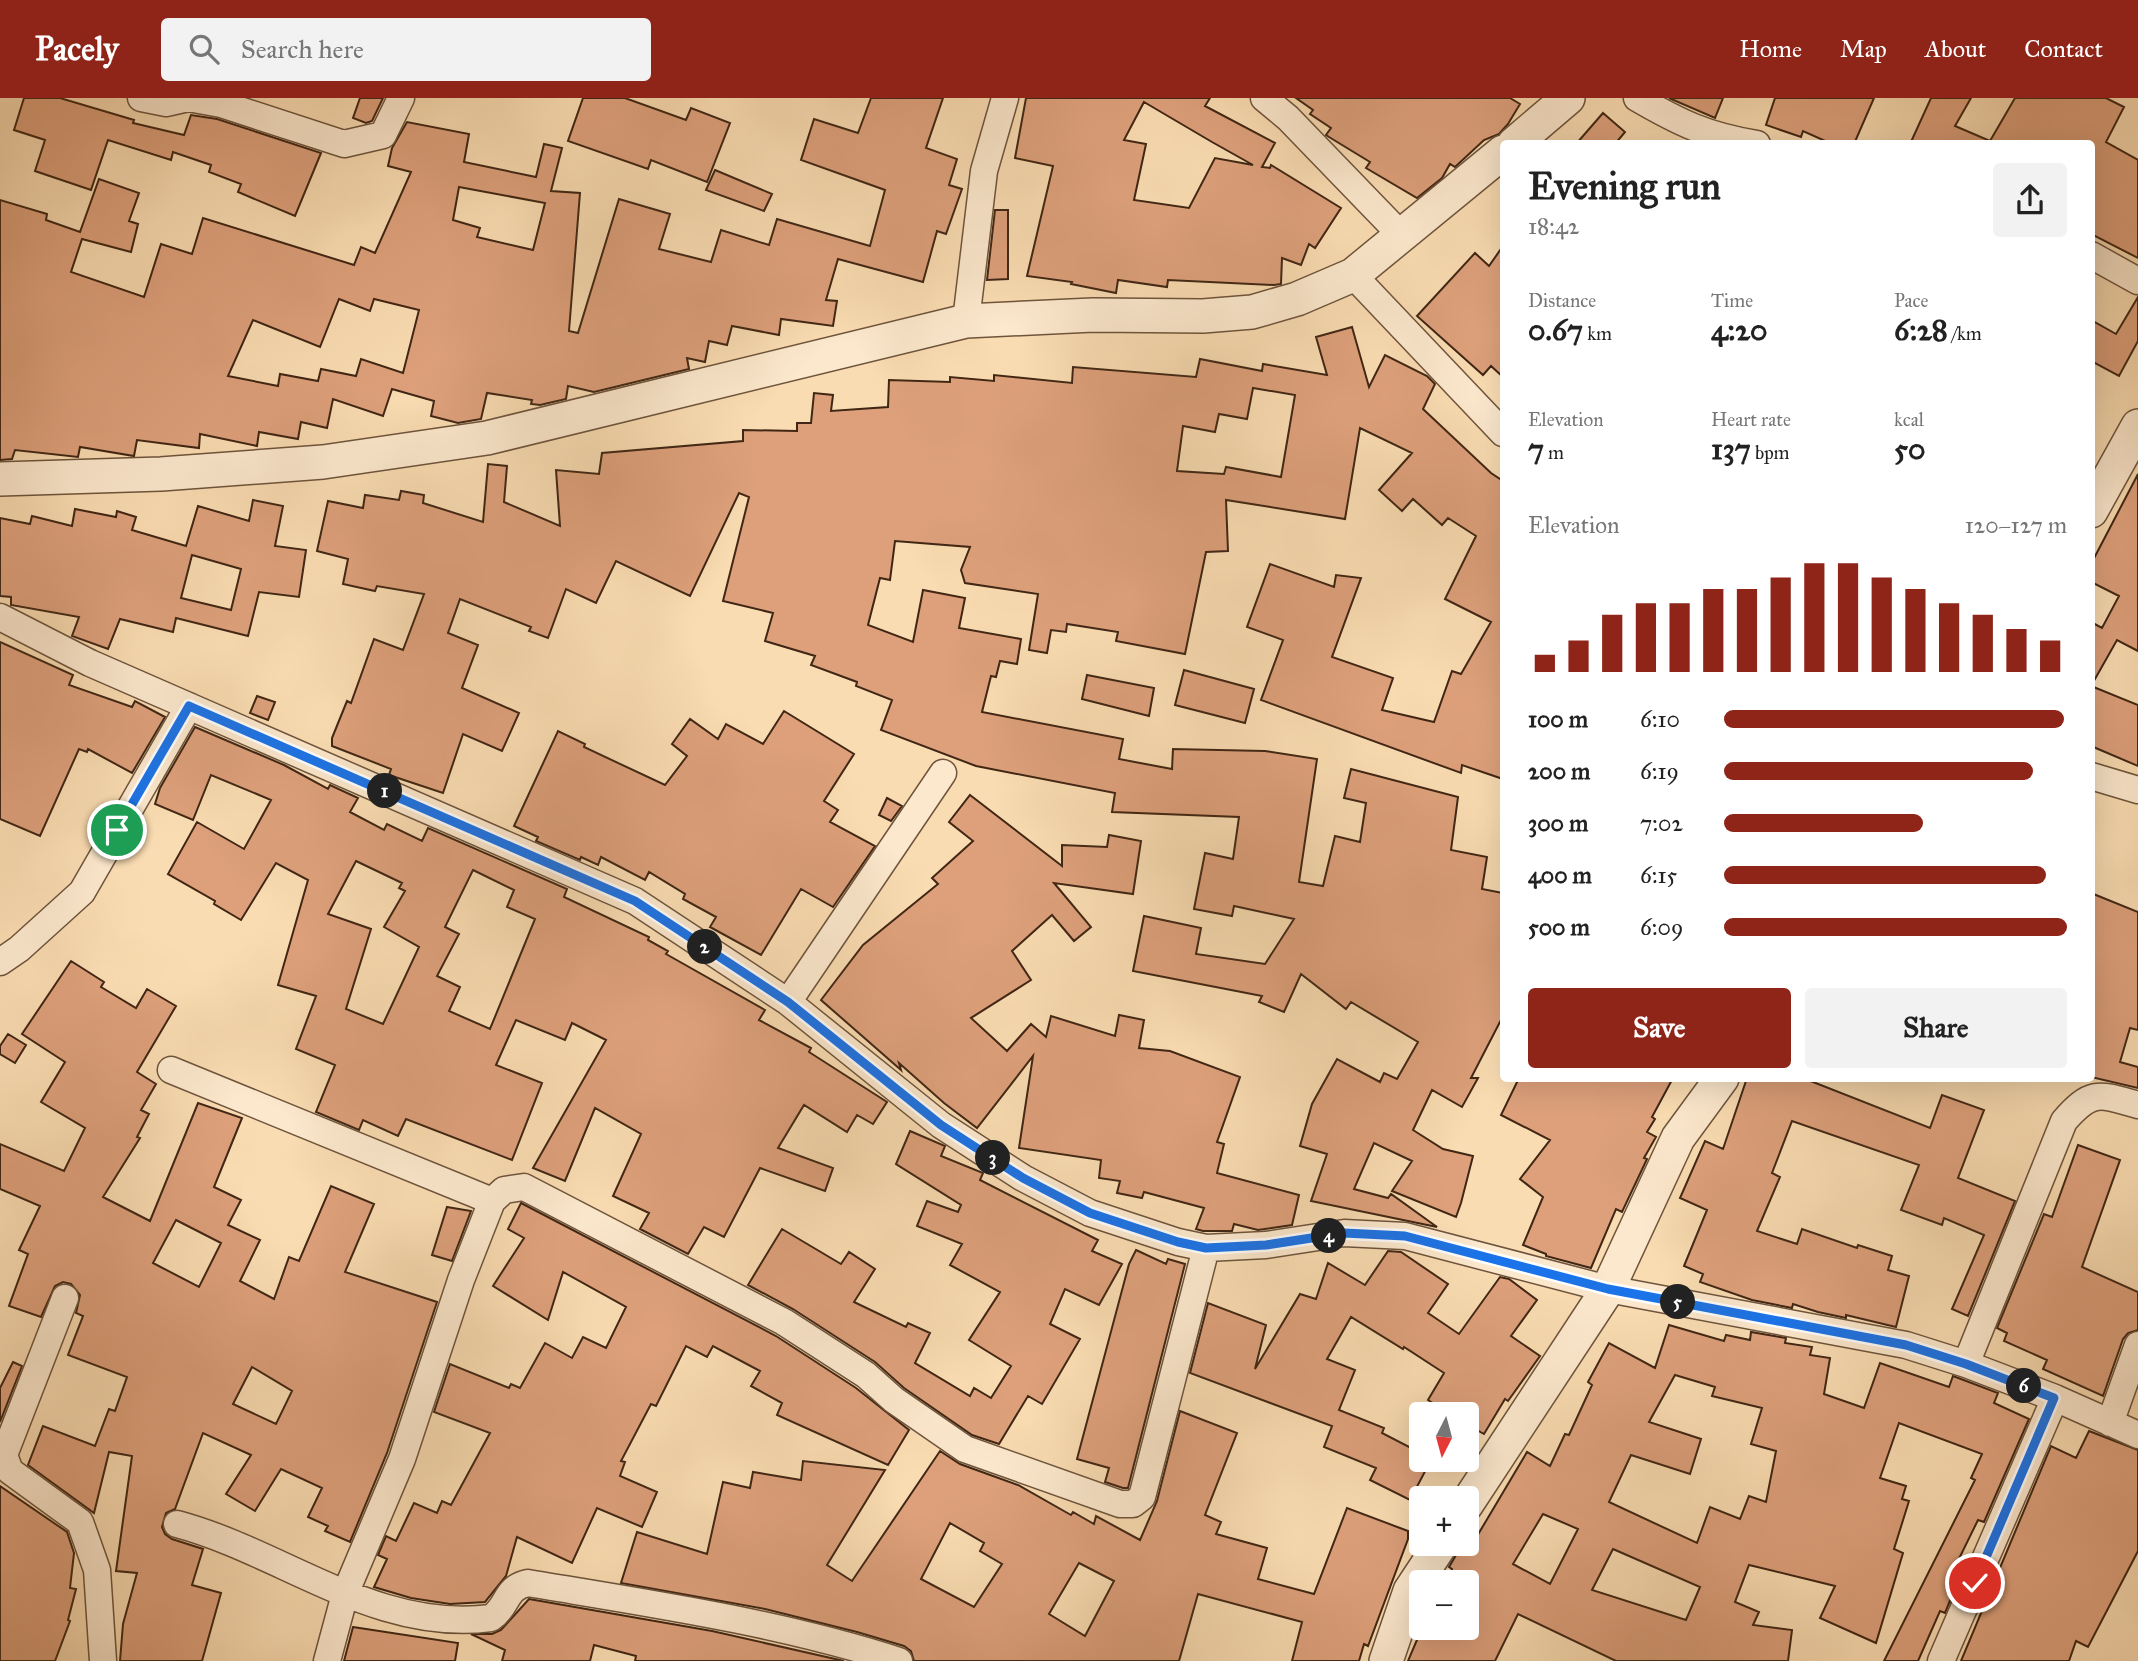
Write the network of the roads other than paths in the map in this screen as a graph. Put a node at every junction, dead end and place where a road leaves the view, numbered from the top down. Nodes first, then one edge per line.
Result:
1 (141, 98) edge
2 (401, 98) edge
3 (1005, 98) edge
4 (1264, 98) edge
5 (1569, 98) edge
6 (1637, 98) edge
7 (1519, 140) edge
8 (1732, 140) edge
9 (1500, 154) edge
10 (1402, 236) junction
11 (2095, 257) edge
12 (1353, 275) junction
13 (2138, 281) edge
14 (966, 321) junction
15 (2138, 426) edge
16 (1500, 430) edge
17 (0, 479) edge
18 (2095, 504) edge
19 (0, 617) edge
20 (189, 706) junction
21 (943, 773) dead end
22 (2095, 777) edge
23 (2138, 790) edge
24 (0, 962) edge
25 (788, 1002) junction
26 (170, 1070) dead end
27 (1719, 1082) edge
28 (2138, 1105) edge
29 (492, 1201) junction
30 (1206, 1248) junction
31 (1608, 1289) junction
32 (65, 1298) dead end
33 (2138, 1345) edge
34 (1966, 1364) junction
35 (2054, 1398) junction
36 (2110, 1423) junction
37 (2138, 1435) edge
38 (1478, 1486) edge
39 (177, 1524) dead end
40 (1433, 1556) edge
41 (345, 1594) junction
42 (103, 1661) edge
43 (327, 1661) edge
44 (899, 1661) edge
45 (1387, 1661) edge
46 (1941, 1661) edge

1 - 2 street
3 - 14 street
4 - 10 street
5 - 7 street
6 - 8 street
9 - 10 street
10 - 12 street
11 - 13 street
12 - 14 street
12 - 16 street
14 - 17 street
15 - 18 street
19 - 20 street
20 - 24 street
20 - 25 street
21 - 25 street
22 - 23 street
25 - 30 street
26 - 29 street
27 - 31 street
28 - 34 street
29 - 30 street
29 - 41 street
30 - 31 street
31 - 34 street
31 - 38 street
32 - 42 street
33 - 36 street
34 - 35 street
35 - 36 street
35 - 46 street
36 - 37 street
39 - 41 street
40 - 45 street
41 - 43 street
41 - 44 street

